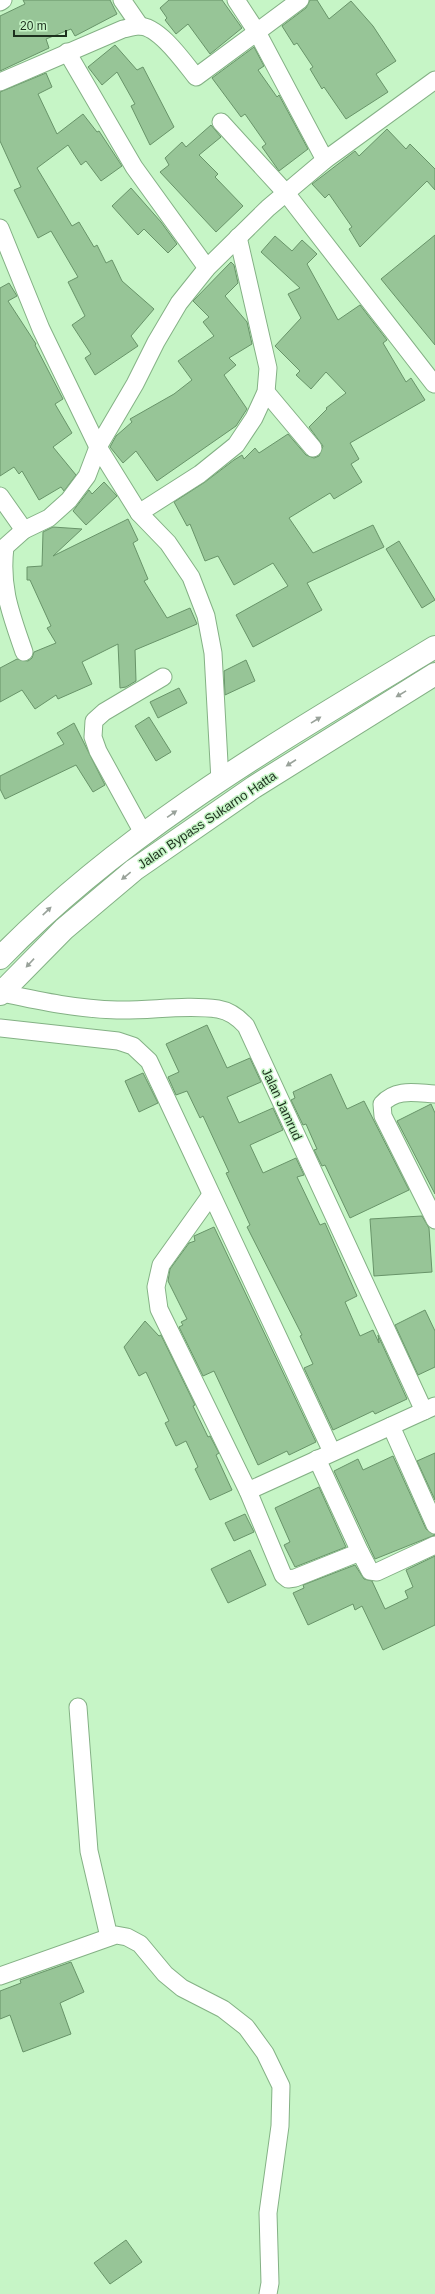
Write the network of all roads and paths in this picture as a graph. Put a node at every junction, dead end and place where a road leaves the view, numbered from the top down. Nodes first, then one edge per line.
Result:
1 (4, 0) edge
2 (122, 0) edge
3 (236, 0) edge
4 (300, 0) edge
5 (0, 2) edge
6 (140, 26) junction
7 (257, 32) junction
8 (67, 52) junction
9 (435, 80) edge
10 (0, 82) edge
11 (221, 122) dead end
12 (325, 160) junction
13 (286, 193) junction
14 (0, 228) edge
15 (238, 237) junction
16 (207, 268) junction
17 (434, 384) edge
18 (266, 392) junction
19 (98, 447) junction
20 (312, 448) dead end
21 (0, 496) edge
22 (140, 513) junction
23 (24, 530) junction
24 (2, 548) edge
25 (435, 647) edge
26 (24, 652) dead end
27 (435, 674) edge
28 (163, 677) dead end
29 (220, 781) junction
30 (144, 833) junction
31 (0, 958) edge
32 (1, 994) edge
33 (0, 1028) edge
34 (435, 1094) edge
35 (211, 1195) junction
36 (435, 1220) edge
37 (430, 1408) edge
38 (391, 1426) junction
39 (325, 1455) junction
40 (248, 1491) junction
41 (435, 1525) edge
42 (435, 1545) edge
43 (360, 1552) junction
44 (78, 1707) dead end
45 (109, 1938) junction
46 (0, 1976) edge
47 (268, 2294) edge

1 - 5 street
2 - 6 street
3 - 7 street
4 - 7 street
6 - 7 street
6 - 8 street
7 - 12 street
8 - 10 street
8 - 16 street
9 - 12 street
11 - 13 street
12 - 13 street
13 - 15 street
13 - 17 street
14 - 19 street
15 - 16 street
15 - 18 street
16 - 19 street
18 - 20 street
18 - 22 street
19 - 22 street
19 - 23 street
21 - 23 street
22 - 29 street
23 - 24 street
24 - 26 street
29 -> 25 highway, Jalan Bypass Sukarno Hatta
27 -> 32 highway, Jalan Bypass Sukarno Hatta
28 - 30 street
30 -> 29 highway, Jalan Bypass Sukarno Hatta
31 -> 30 highway, Jalan Bypass Sukarno Hatta
32 - 37 street, Jalan Jamrud
33 - 35 street
34 - 36 street
35 - 39 street
35 - 40 street
37 - 38 street
38 - 39 street
38 - 41 street
39 - 40 street
39 - 43 street
40 - 43 street
42 - 43 street
44 - 45 street
45 - 46 street
45 - 47 street

